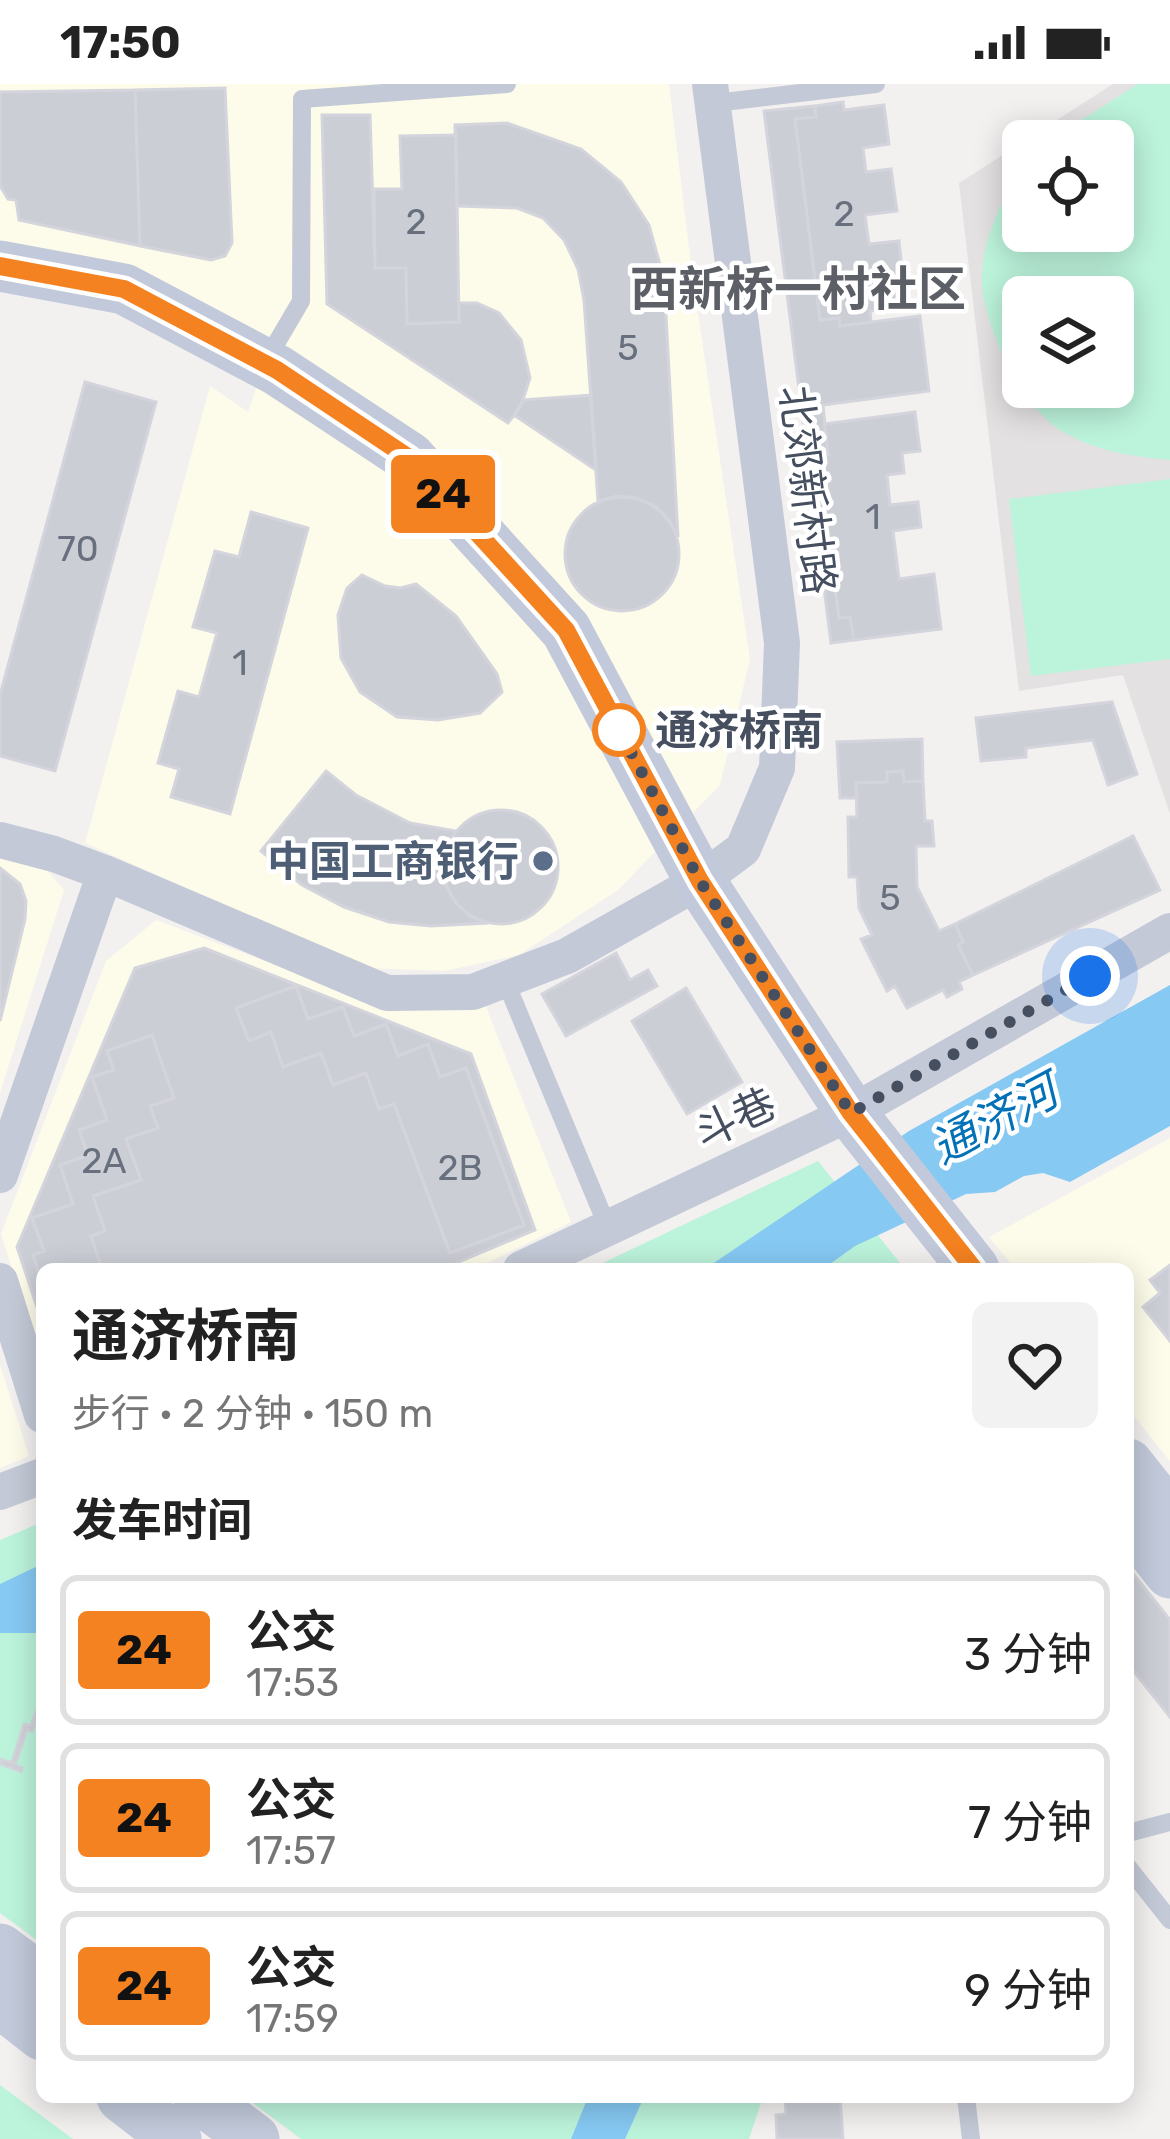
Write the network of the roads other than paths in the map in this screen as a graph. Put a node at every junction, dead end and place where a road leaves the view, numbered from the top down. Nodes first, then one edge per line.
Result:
1 (507, 84) edge
2 (876, 84) edge
3 (713, 93) edge
4 (0, 266) edge
5 (0, 299) edge
6 (265, 363) junction
7 (0, 840) edge
8 (105, 873) junction
9 (689, 887) junction
10 (1170, 931) edge
11 (505, 980) junction
12 (838, 1119) junction
13 (0, 1175) edge
14 (608, 1228) junction
15 (534, 1263) edge
16 (929, 1263) edge
17 (969, 1263) edge
18 (0, 1281) edge
19 (36, 1396) edge
20 (1134, 1472) edge
21 (36, 1478) edge
22 (0, 1492) edge
23 (1170, 1517) edge
24 (1134, 1528) edge
25 (1170, 1573) edge
26 (1170, 1822) edge
27 (1134, 1831) edge
28 (1134, 1875) edge
29 (1170, 1920) edge
30 (0, 1948) edge
31 (36, 1975) edge
32 (0, 2002) edge
33 (36, 2030) edge
34 (130, 2103) edge
35 (206, 2103) edge
36 (966, 2103) edge
37 (176, 2139) edge
38 (254, 2139) edge
39 (970, 2139) edge

1 - 6 lane
2 - 3 lane
3 - 9 street, 北郊新村路
4 - 6 main road
5 - 9 main road
6 - 9 main road
7 - 8 street, 北郊新村路
8 - 11 street, 北郊新村路
8 - 13 street
9 - 11 street, 北郊新村路
9 - 12 main road
10 - 12 street, 斗巷
11 - 14 lane
12 - 14 street, 斗巷
12 - 16 main road
12 - 17 main road
14 - 15 street, 斗巷
18 - 19 street
20 - 23 main road
21 - 22 street
24 - 25 main road
26 - 27 lane
28 - 29 lane
30 - 31 main road
32 - 33 main road
34 - 37 main road
35 - 38 main road
36 - 39 lane

